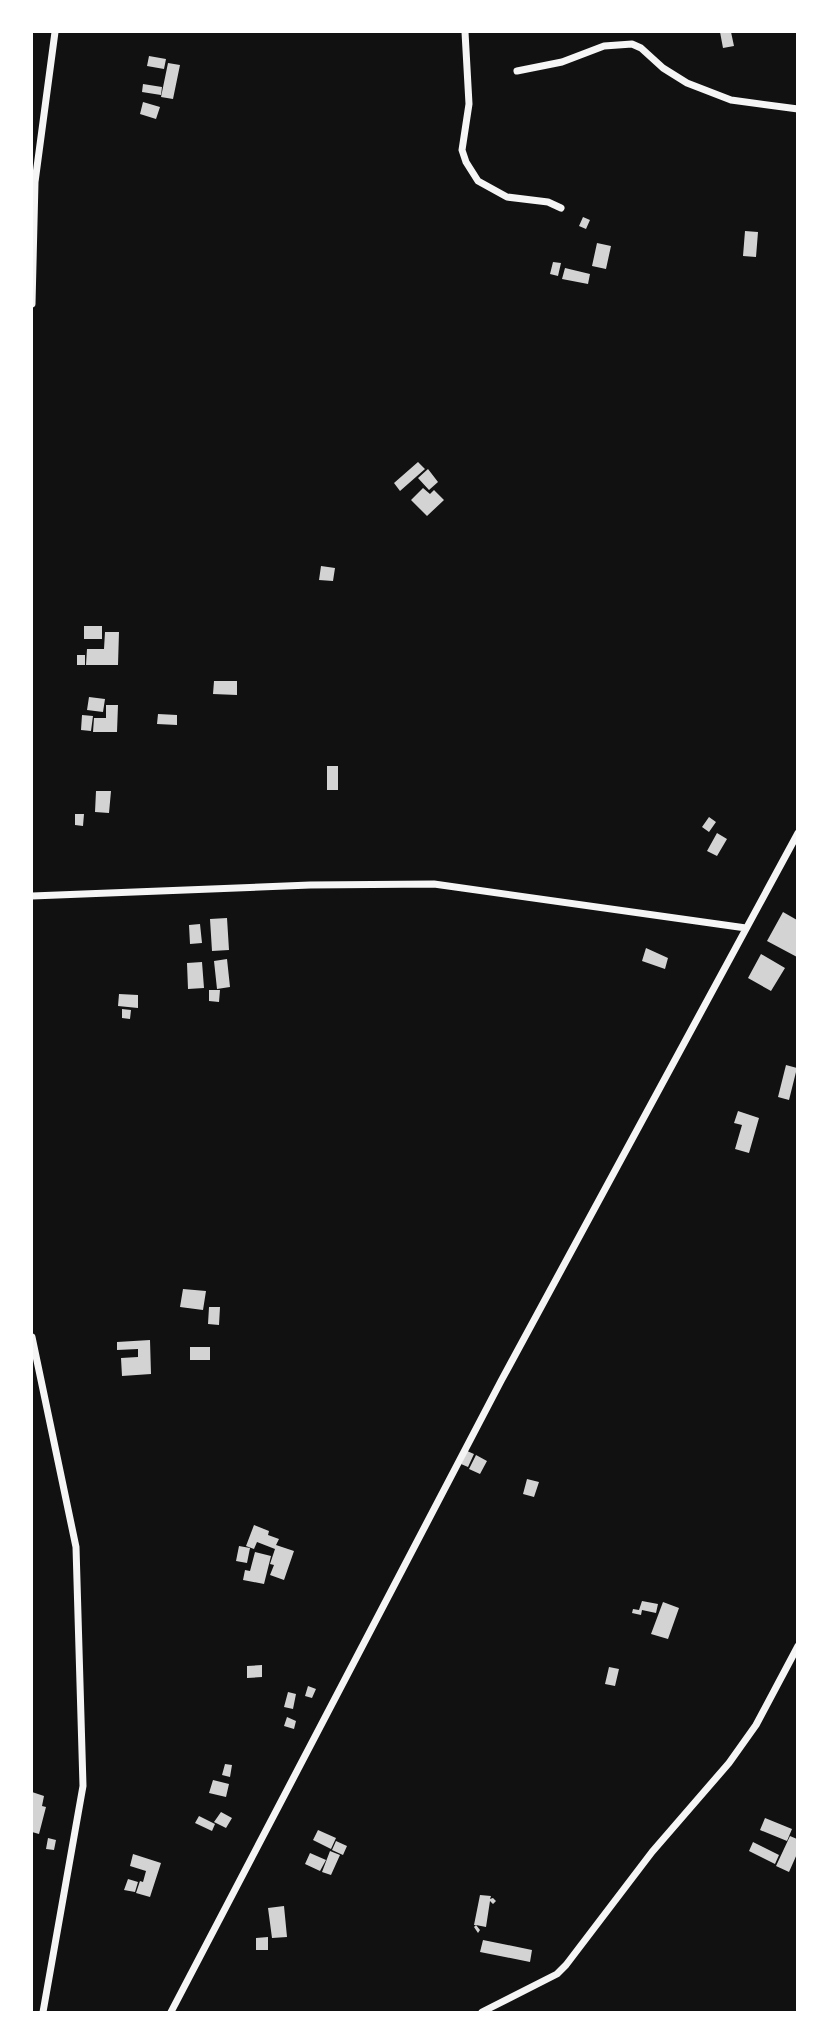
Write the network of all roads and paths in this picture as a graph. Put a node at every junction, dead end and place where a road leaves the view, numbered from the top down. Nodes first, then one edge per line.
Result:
1 (55, 32) edge
2 (465, 32) edge
3 (517, 71) dead end
4 (797, 109) edge
5 (561, 208) dead end
6 (32, 304) edge
7 (797, 833) edge
8 (32, 895) edge
9 (746, 928) junction
10 (32, 1337) edge
11 (797, 1646) edge
12 (43, 2012) edge
13 (171, 2012) edge
14 (482, 2012) edge

1 - 6 street
2 - 5 street
3 - 4 street
7 - 9 street
8 - 9 street
9 - 13 street
10 - 12 street
11 - 14 street

